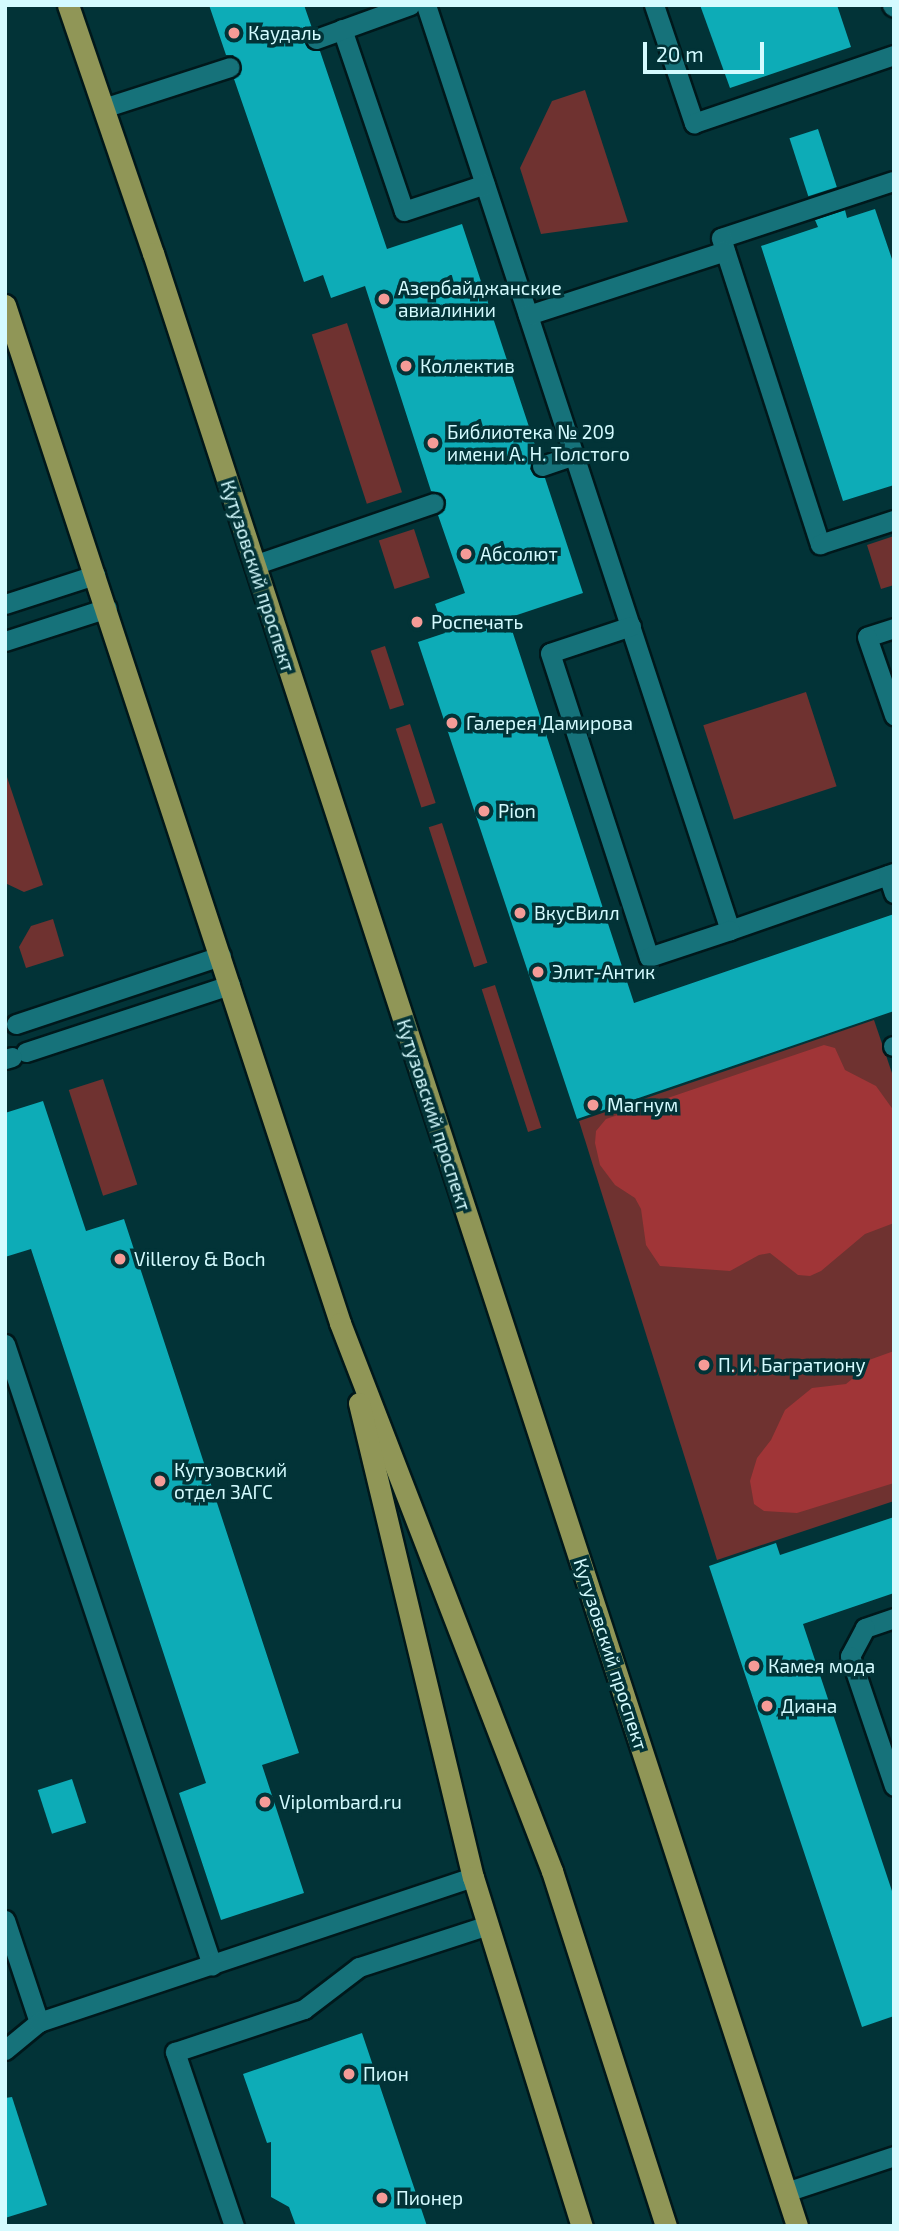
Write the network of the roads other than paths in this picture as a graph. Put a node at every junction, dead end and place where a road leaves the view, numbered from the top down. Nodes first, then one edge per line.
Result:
1 (68, 5) edge
2 (410, 5) edge
3 (426, 5) edge
4 (654, 5) edge
5 (342, 29) junction
6 (316, 39) dead end
7 (894, 55) edge
8 (230, 67) dead end
9 (103, 108) junction
10 (893, 181) edge
11 (485, 184) junction
12 (725, 251) junction
13 (5, 305) edge
14 (528, 316) junction
15 (574, 455) junction
16 (542, 466) dead end
17 (434, 503) dead end
18 (894, 520) edge
19 (254, 565) junction
20 (96, 575) junction
21 (5, 604) edge
22 (107, 608) junction
23 (631, 626) junction
24 (894, 628) edge
25 (5, 641) edge
26 (894, 715) edge
27 (892, 881) edge
28 (730, 930) junction
29 (221, 956) junction
30 (230, 985) junction
31 (16, 1024) dead end
32 (14, 1056) edge
33 (340, 1323) junction
34 (5, 1344) edge
35 (894, 1618) edge
36 (894, 1786) edge
37 (473, 1877) junction
38 (5, 1920) edge
39 (488, 1925) junction
40 (212, 1965) junction
41 (39, 2022) junction
42 (5, 2050) edge
43 (894, 2156) edge
44 (786, 2192) junction
45 (234, 2226) edge
46 (582, 2226) edge
47 (666, 2226) edge
48 (797, 2226) edge

1 - 9 main road, Кутузовский проспект
2 - 5 lane
3 - 11 lane
4 - 7 lane
5 - 6 lane
5 - 11 lane
8 - 9 lane
9 - 19 main road, Кутузовский проспект
10 - 12 lane
11 - 14 lane
12 - 14 lane
12 - 18 lane
13 - 20 main road
14 - 15 lane
15 - 16 lane
15 - 23 lane
17 - 19 lane
19 - 44 main road, Кутузовский проспект
20 - 21 lane
20 - 22 main road
22 - 25 lane
22 - 29 main road
23 - 28 lane
23 - 28 lane
24 - 26 lane
27 - 28 lane
29 - 30 main road
29 - 31 lane
30 - 32 lane
30 - 33 main road
33 - 37 main road
33 - 47 main road
34 - 40 lane
35 - 36 lane
37 - 39 main road
37 - 40 lane
38 - 41 lane
39 - 45 lane
39 - 46 main road
40 - 41 lane
41 - 42 lane
43 - 44 lane
44 - 48 main road, Кутузовский проспект

